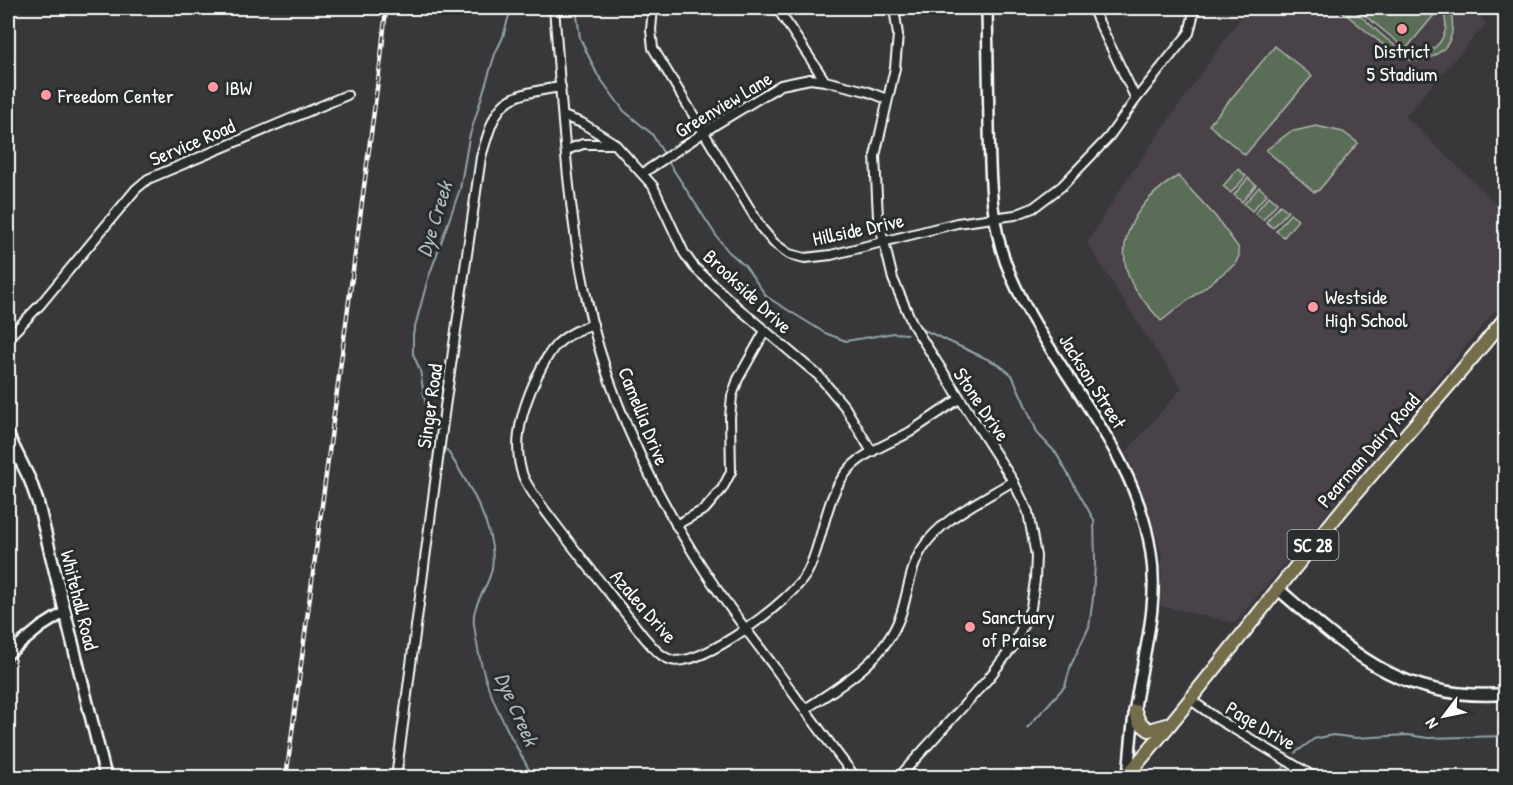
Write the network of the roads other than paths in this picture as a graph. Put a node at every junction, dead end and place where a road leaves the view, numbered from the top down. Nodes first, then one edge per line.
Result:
1 (554, 8) edge
2 (653, 8) edge
3 (777, 8) edge
4 (894, 8) edge
5 (987, 8) edge
6 (1092, 8) edge
7 (1196, 8) edge
8 (825, 81) junction
9 (561, 87) junction
10 (347, 95) dead end
11 (887, 99) junction
12 (1136, 99) junction
13 (563, 116) junction
14 (704, 134) junction
15 (615, 144) junction
16 (566, 150) junction
17 (643, 173) junction
18 (994, 217) junction
19 (884, 242) junction
20 (1506, 317) edge
21 (593, 324) junction
22 (765, 331) junction
23 (8, 338) edge
24 (959, 399) junction
25 (8, 435) edge
26 (872, 452) junction
27 (1013, 482) junction
28 (676, 525) junction
29 (1278, 589) junction
30 (65, 612) junction
31 (746, 628) junction
32 (8, 654) edge
33 (1506, 693) edge
34 (1191, 699) junction
35 (805, 709) junction
36 (1135, 711) junction
37 (1171, 724) junction
38 (1127, 776) edge
39 (106, 777) edge
40 (396, 777) edge
41 (856, 777) edge
42 (898, 777) edge
43 (1316, 777) edge

1 - 9 street, Camellia Drive
2 - 14 street, Hillside Drive
3 - 8 street
4 - 11 street, Stone Drive
5 - 18 street, Jackson Street
6 - 12 street
7 - 12 street, Hillside Drive
8 - 11 street
8 - 14 street, Greenview Lane
9 - 13 street, Camellia Drive
9 - 40 street, Singer Road
10 - 23 street, Service Road
11 - 19 street, Stone Drive
12 - 18 street, Hillside Drive
13 - 15 street, Brookside Drive
13 - 16 street, Camellia Drive
14 - 17 street, Greenview Lane
14 - 19 street, Hillside Drive
15 - 16 street
15 - 17 street, Brookside Drive
16 - 21 street, Camellia Drive
17 - 22 street, Brookside Drive
18 - 19 street, Hillside Drive
18 - 36 street, Jackson Street
19 - 24 street, Stone Drive
20 - 29 highway, Pearman Dairy Road / SC 28
21 - 28 street, Camellia Drive
21 - 31 street, Azalea Drive
22 - 26 street, Brookside Drive
22 - 28 street
24 - 26 street, Azalea Drive
24 - 27 street, Stone Drive
25 - 30 main road, Whitehall Road
26 - 31 street, Azalea Drive
27 - 35 street
27 - 42 street, Stone Drive
28 - 31 street, Camellia Drive
29 - 33 main road
29 - 34 highway, Pearman Dairy Road / SC 28
30 - 32 street
30 - 39 main road, Whitehall Road
31 - 35 street, Camellia Drive
34 - 37 highway, Pearman Dairy Road / SC 28
34 - 43 street, Page Drive
35 - 41 street, Camellia Drive
36 - 37 highway
36 - 38 street, Jackson Street
37 - 38 highway, Pearman Dairy Road / SC 28

